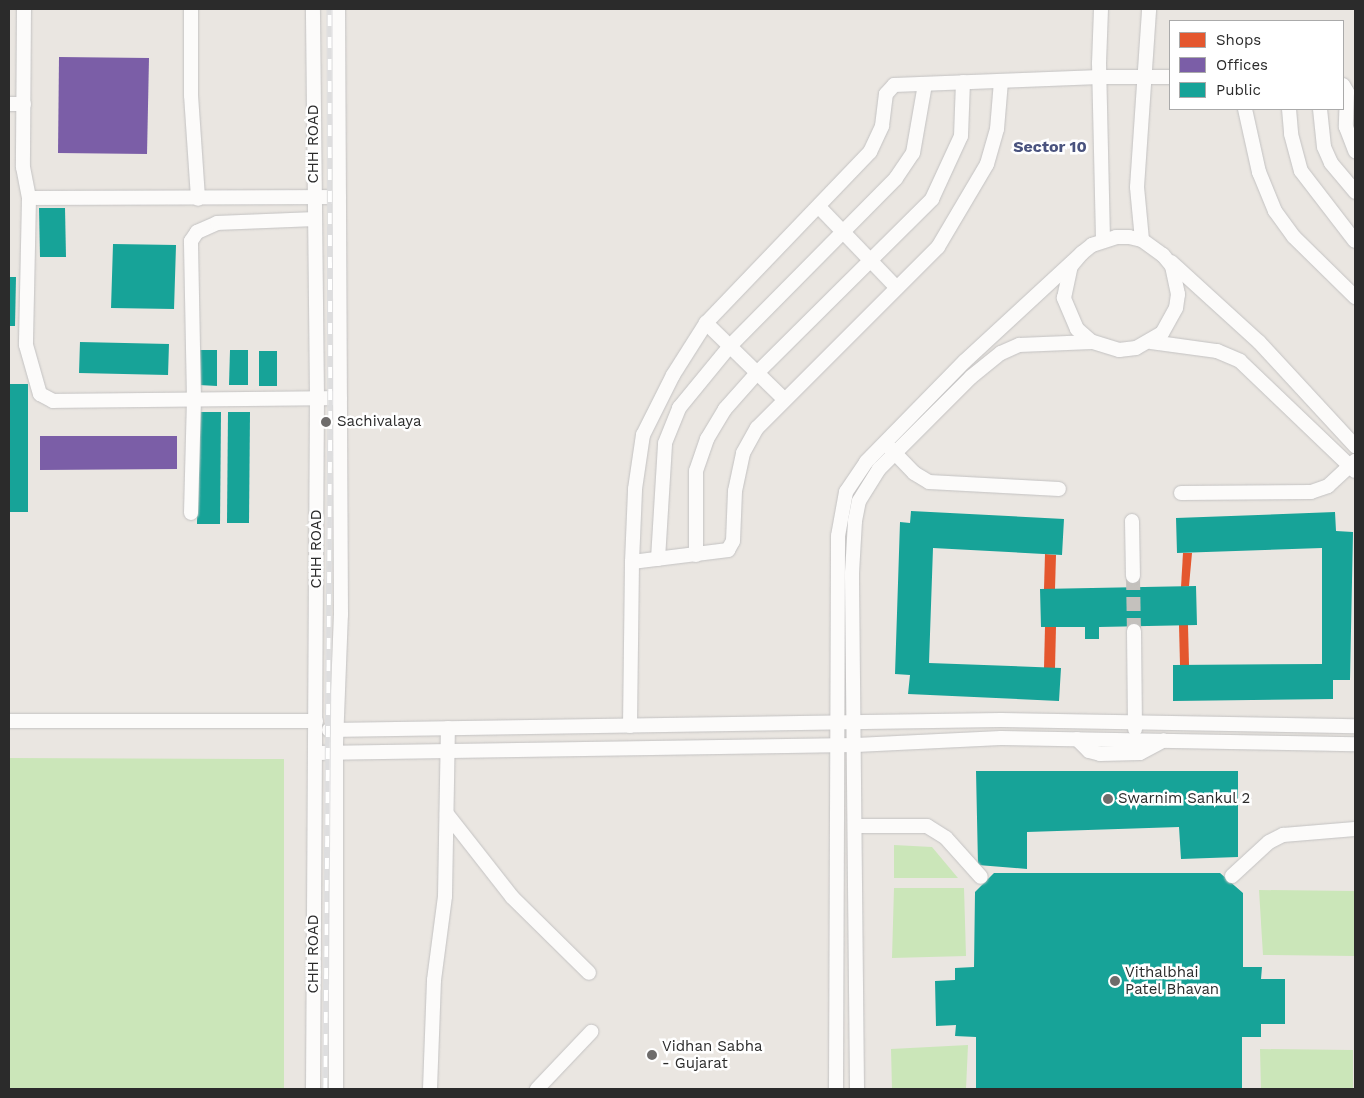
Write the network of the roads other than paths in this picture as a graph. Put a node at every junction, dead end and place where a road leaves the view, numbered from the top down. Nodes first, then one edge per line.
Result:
1 (24, 9) edge
2 (191, 9) edge
3 (313, 9) edge
4 (338, 9) edge
5 (1101, 9) edge
6 (1149, 9) edge
7 (1100, 76) junction
8 (1146, 77) junction
9 (1169, 77) edge
10 (1001, 81) junction
11 (963, 82) junction
12 (925, 84) junction
13 (1344, 87) edge
14 (9, 104) edge
15 (24, 104) junction
16 (1245, 110) edge
17 (1290, 110) edge
18 (1320, 110) edge
19 (1355, 151) edge
20 (1355, 192) edge
21 (339, 197) junction
22 (29, 198) junction
23 (198, 199) junction
24 (314, 199) junction
25 (819, 207) junction
26 (315, 219) junction
27 (844, 233) junction
28 (1103, 239) junction
29 (1142, 240) junction
30 (1355, 241) edge
31 (1082, 253) junction
32 (1163, 254) junction
33 (872, 262) junction
34 (1350, 282) edge
35 (896, 288) junction
36 (1355, 297) edge
37 (706, 324) junction
38 (1092, 342) junction
39 (1151, 342) junction
40 (730, 346) junction
41 (757, 373) junction
42 (317, 398) junction
43 (340, 398) junction
44 (784, 399) junction
45 (194, 400) junction
46 (1355, 446) edge
47 (890, 448) junction
48 (1354, 466) edge
49 (1059, 489) dead end
50 (1181, 493) dead end
51 (191, 513) dead end
52 (1132, 521) dead end
53 (696, 556) junction
54 (658, 559) junction
55 (632, 562) junction
56 (1133, 576) tunnel mouth
57 (1134, 632) tunnel mouth
58 (9, 721) edge
59 (1135, 721) junction
60 (855, 722) junction
61 (836, 723) junction
62 (316, 725) junction
63 (630, 726) junction
64 (655, 726) junction
65 (1355, 726) edge
66 (383, 728) junction
67 (448, 728) junction
68 (337, 730) junction
69 (1077, 739) junction
70 (1135, 739) junction
71 (1164, 740) junction
72 (1355, 744) edge
73 (837, 745) junction
74 (856, 746) junction
75 (654, 748) junction
76 (448, 749) junction
77 (384, 750) junction
78 (316, 753) junction
79 (336, 753) junction
80 (447, 814) junction
81 (856, 826) junction
82 (1355, 829) edge
83 (335, 833) junction
84 (315, 834) junction
85 (1232, 876) dead end
86 (982, 878) dead end
87 (589, 973) dead end
88 (591, 1032) dead end
89 (313, 1089) edge
90 (336, 1089) edge
91 (430, 1089) edge
92 (537, 1089) edge
93 (836, 1089) edge
94 (857, 1089) edge

1 - 15 street
2 - 23 street
3 - 24 street, CHH ROAD
4 - 21 street
5 - 7 street
6 - 8 street
7 - 8 street
7 - 10 street
7 - 28 street
8 - 9 street
8 - 29 street
10 - 11 street
10 - 35 street
11 - 12 street
11 - 33 street
12 - 25 street
12 - 27 street
13 - 19 street
14 - 15 street
15 - 22 street
16 - 34 street
17 - 30 street
18 - 20 street
21 - 24 street
21 - 43 street
22 - 23 street
22 - 45 street
23 - 24 street
24 - 26 street, CHH ROAD
25 - 27 street
25 - 37 street
26 - 42 street, CHH ROAD
26 - 45 street
27 - 33 street
27 - 40 street
28 - 29 street
28 - 31 street
29 - 32 street
31 - 38 street
31 - 47 street
32 - 39 street
32 - 46 street
33 - 35 street
33 - 41 street
34 - 36 street
35 - 44 street
37 - 40 street
37 - 55 street
38 - 39 street
38 - 47 street
39 - 48 street
40 - 41 street
40 - 54 street
41 - 44 street
41 - 53 street
42 - 43 street
42 - 45 street
42 - 62 street, CHH ROAD
43 - 68 street
44 - 53 street
45 - 51 street
47 - 49 street
47 - 60 street
47 - 61 street
48 - 50 street
52 - 56 street
53 - 54 street
54 - 55 street
55 - 63 street
57 - 59 street
58 - 62 street
59 - 60 street
59 - 65 street
59 - 70 street
60 - 61 street
60 - 74 street
61 - 64 street
61 - 73 street
62 - 68 street
62 - 78 street, CHH ROAD
63 - 64 street
63 - 67 street
64 - 75 street
66 - 67 street
66 - 68 street
66 - 77 street
67 - 76 street
68 - 79 street
69 - 70 street
69 - 71 street
69 - 74 street
70 - 71 street
71 - 72 street
73 - 74 street
73 - 75 street
73 - 93 street
74 - 81 street
75 - 76 street
76 - 77 street
76 - 80 street
77 - 79 street
78 - 79 street
78 - 84 street, CHH ROAD
79 - 83 street
80 - 87 street
80 - 91 street
81 - 86 street
81 - 94 street
82 - 85 street
83 - 84 street
83 - 90 street
84 - 89 street, CHH ROAD
88 - 92 street

